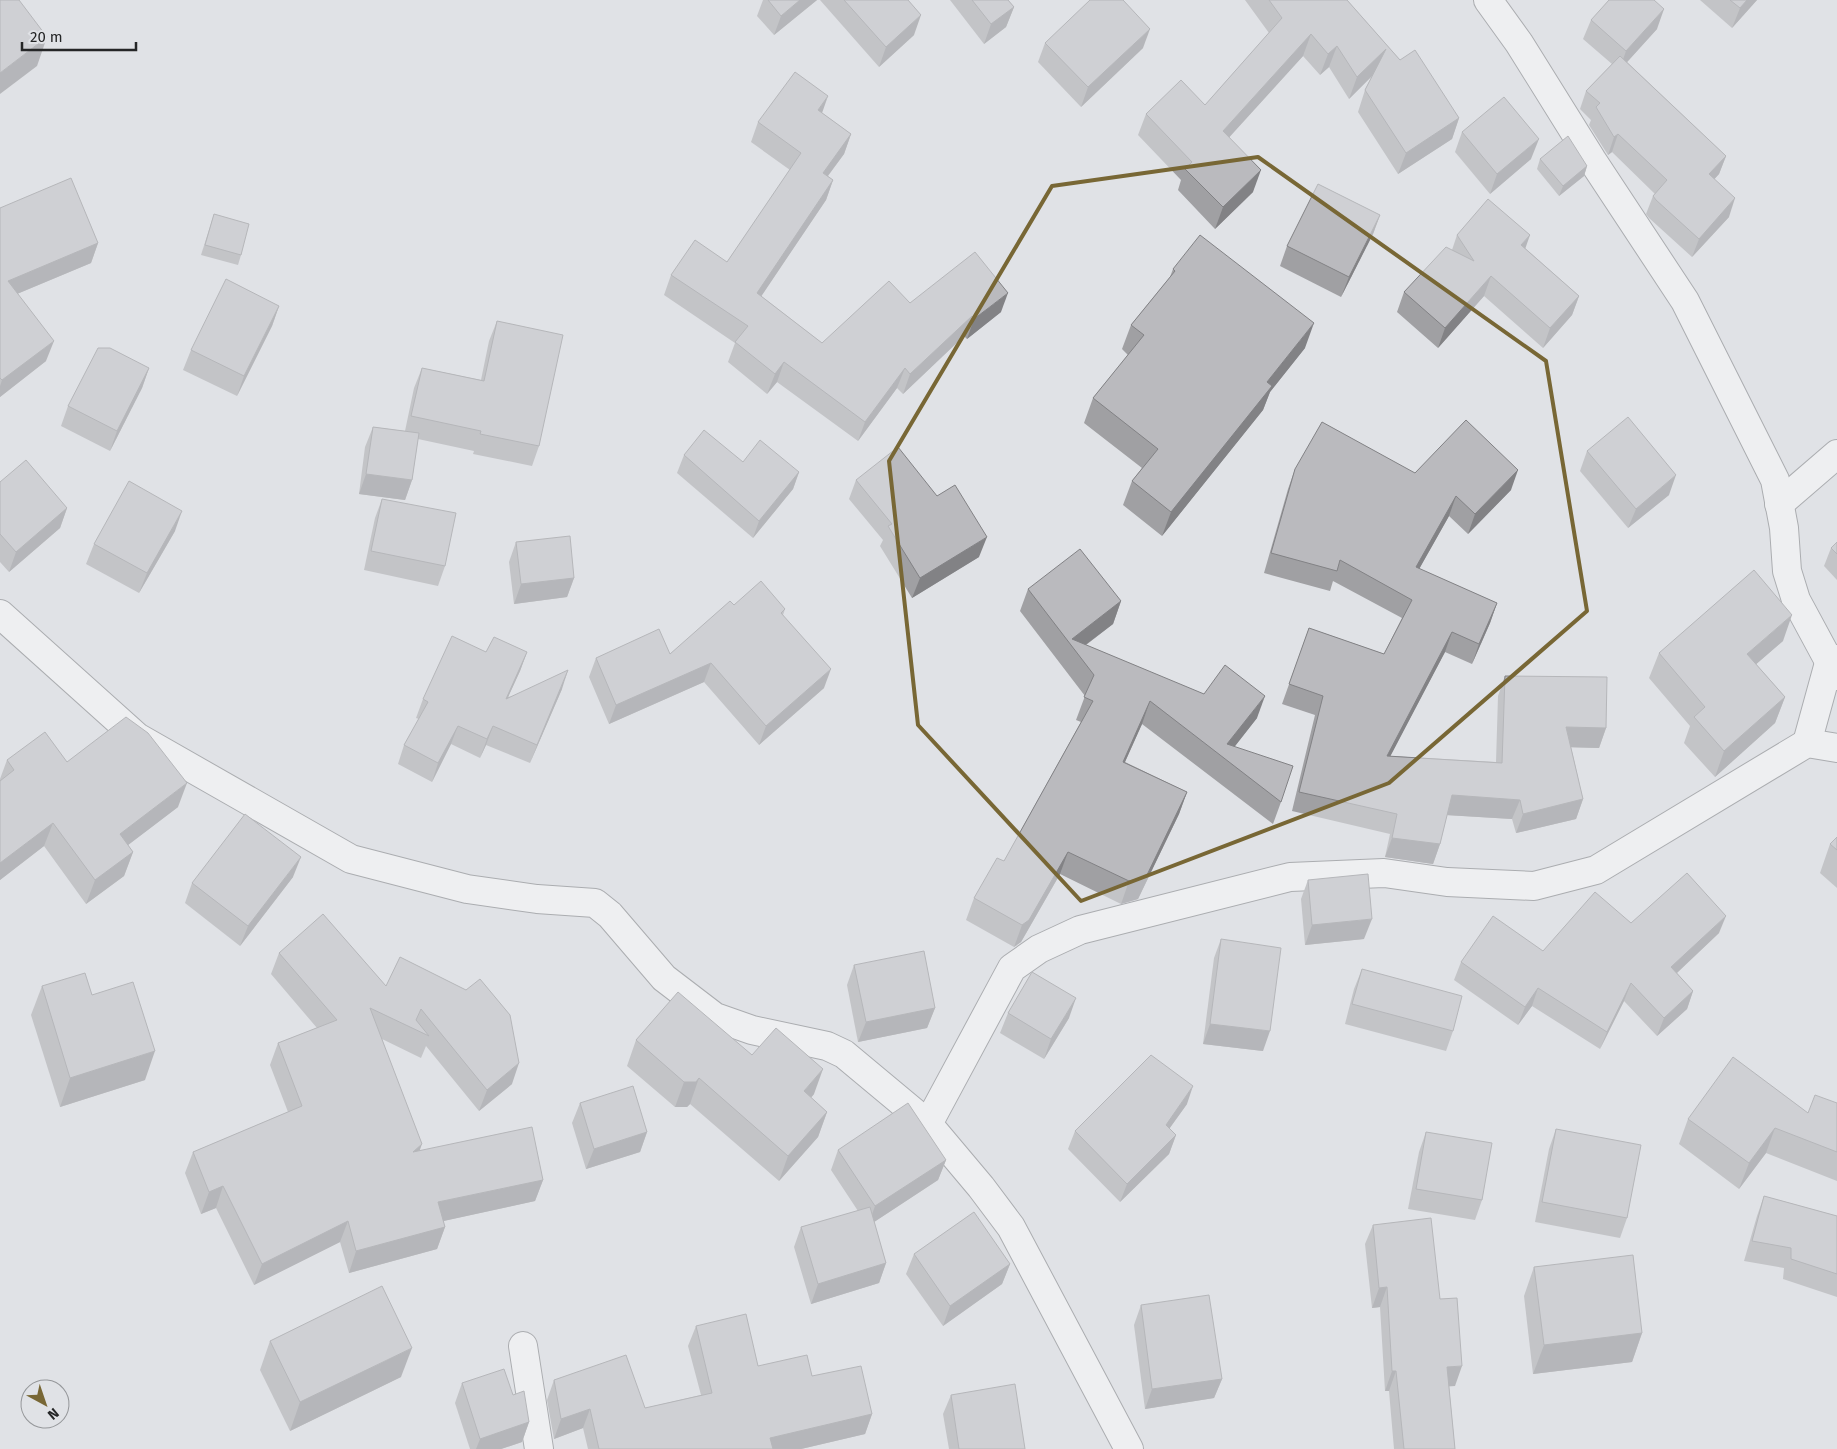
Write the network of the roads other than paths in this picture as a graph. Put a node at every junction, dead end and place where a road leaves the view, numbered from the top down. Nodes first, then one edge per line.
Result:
1 (1488, 0) edge
2 (1837, 454) edge
3 (1779, 504) junction
4 (0, 614) edge
5 (1834, 666) edge
6 (1807, 743) junction
7 (1837, 748) edge
8 (928, 1124) junction
9 (522, 1346) dead end
10 (539, 1449) edge
11 (1129, 1449) edge

1 - 3 street
2 - 3 street
3 - 5 street
4 - 8 street
5 - 6 street
6 - 7 street
6 - 8 street
8 - 11 street
9 - 10 street

